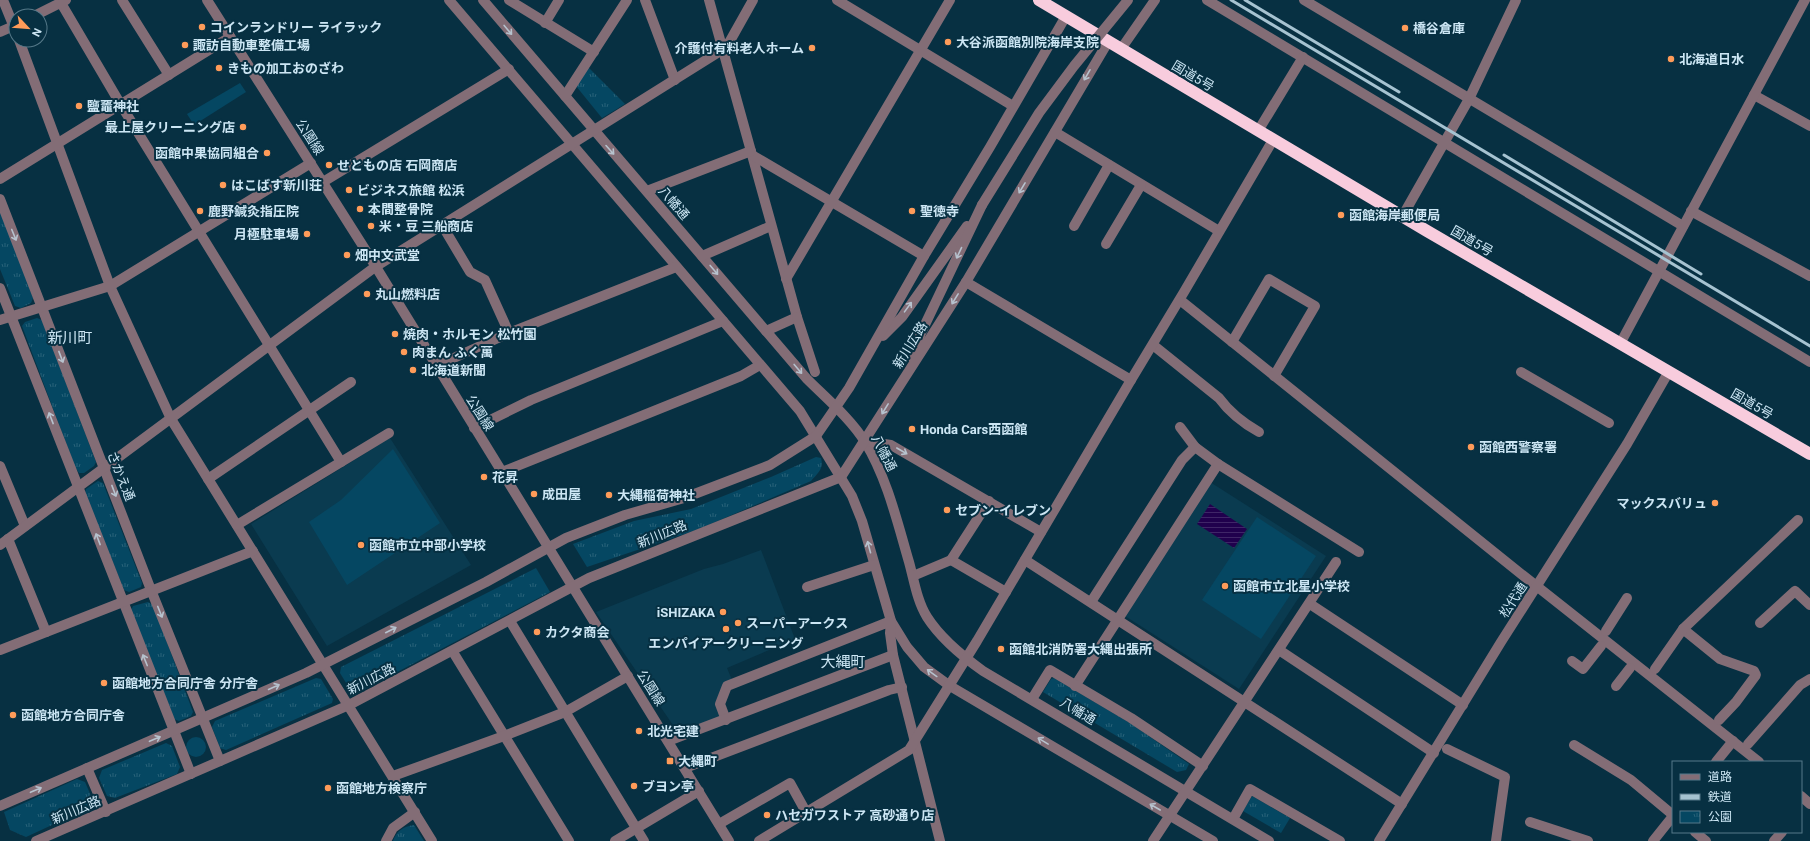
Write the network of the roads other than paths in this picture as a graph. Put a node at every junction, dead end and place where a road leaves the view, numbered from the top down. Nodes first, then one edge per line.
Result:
1 (3, 0) edge
2 (122, 0) edge
3 (207, 0) edge
4 (450, 0) edge
5 (483, 0) edge
6 (508, 0) edge
7 (559, 0) edge
8 (627, 0) edge
9 (645, 0) edge
10 (709, 0) edge
11 (753, 0) edge
12 (838, 0) edge
13 (950, 0) edge
14 (1039, 0) edge
15 (1128, 0) edge
16 (1155, 0) edge
17 (1207, 0) edge
18 (1304, 0) edge
19 (1516, 0) edge
20 (1805, 0) edge
21 (64, 1) edge
22 (48, 9) edge
23 (8, 12) edge
24 (1066, 16) junction
25 (546, 23) junction
26 (230, 37) junction
27 (1108, 42) junction
28 (22, 48) edge
29 (1121, 49) junction
30 (722, 50) junction
31 (920, 51) junction
32 (594, 52) junction
33 (1303, 57) junction
34 (509, 69) junction
35 (169, 75) junction
36 (675, 80) junction
37 (1754, 95) junction
38 (565, 96) junction
39 (1469, 99) junction
40 (121, 105) junction
41 (1014, 106) junction
42 (1810, 126) edge
43 (593, 131) junction
44 (1258, 131) junction
45 (1055, 132) junction
46 (1273, 140) junction
47 (57, 143) junction
48 (1444, 143) junction
49 (572, 144) junction
50 (751, 153) junction
51 (311, 163) junction
52 (1109, 165) junction
53 (0, 179) edge
54 (323, 182) junction
55 (1141, 184) junction
56 (647, 191) junction
57 (0, 199) edge
58 (831, 202) junction
59 (982, 205) junction
60 (1691, 211) junction
61 (1402, 216) junction
62 (442, 226) junction
63 (771, 226) junction
64 (1074, 226) dead end
65 (1683, 226) junction
66 (1219, 231) junction
67 (199, 232) junction
68 (1106, 244) dead end
69 (702, 256) junction
70 (924, 256) junction
71 (375, 267) junction
72 (676, 267) junction
73 (1659, 271) junction
74 (1810, 276) edge
75 (786, 279) junction
76 (966, 282) junction
77 (110, 286) junction
78 (0, 288) edge
79 (1180, 300) junction
80 (43, 308) junction
81 (11, 317) junction
82 (797, 317) junction
83 (0, 320) edge
84 (723, 321) junction
85 (766, 331) junction
86 (509, 333) junction
87 (1232, 342) junction
88 (1153, 344) junction
89 (1620, 344) junction
90 (269, 346) junction
91 (873, 347) junction
92 (1810, 362) edge
93 (760, 365) junction
94 (436, 366) junction
95 (910, 370) junction
96 (815, 372) dead end
97 (1521, 372) dead end
98 (1668, 373) junction
99 (1274, 376) junction
100 (1130, 380) junction
101 (351, 382) dead end
102 (837, 408) junction
103 (310, 410) junction
104 (171, 419) junction
105 (1609, 423) dead end
106 (1180, 427) dead end
107 (474, 428) junction
108 (1260, 432) dead end
109 (389, 433) dead end
110 (816, 436) junction
111 (865, 441) junction
112 (1195, 447) junction
113 (1810, 454) edge
114 (341, 462) junction
115 (1218, 464) junction
116 (0, 466) edge
117 (104, 468) junction
118 (502, 472) junction
119 (841, 477) junction
120 (208, 479) junction
121 (78, 487) junction
122 (989, 502) junction
123 (1798, 520) dead end
124 (237, 525) junction
125 (25, 526) junction
126 (1041, 532) junction
127 (4, 542) edge
128 (549, 548) junction
129 (253, 551) junction
130 (1359, 552) dead end
131 (951, 560) junction
132 (1025, 560) junction
133 (1336, 562) dead end
134 (874, 565) junction
135 (913, 576) junction
136 (807, 587) dead end
137 (1537, 587) junction
138 (572, 588) junction
139 (151, 590) junction
140 (1006, 592) junction
141 (1627, 598) dead end
142 (122, 602) junction
143 (1091, 602) junction
144 (1310, 604) junction
145 (1810, 605) edge
146 (1117, 619) junction
147 (510, 621) junction
148 (891, 621) junction
149 (1760, 623) dead end
150 (1682, 629) junction
151 (1606, 631) dead end
152 (46, 632) junction
153 (1601, 646) dead end
154 (0, 650) edge
155 (1279, 650) junction
156 (453, 652) junction
157 (893, 655) junction
158 (966, 659) junction
159 (1572, 661) dead end
160 (323, 664) junction
161 (1630, 668) dead end
162 (1655, 669) dead end
163 (628, 676) junction
164 (1810, 678) edge
165 (950, 686) junction
166 (1075, 686) junction
167 (1616, 686) dead end
168 (902, 687) junction
169 (1032, 699) junction
170 (1245, 703) junction
171 (1463, 704) junction
172 (350, 705) junction
173 (565, 712) junction
174 (202, 719) junction
175 (726, 720) junction
176 (1719, 720) dead end
177 (173, 731) junction
178 (504, 736) junction
179 (1733, 740) junction
180 (668, 741) junction
181 (915, 742) junction
182 (1748, 744) dead end
183 (1574, 745) dead end
184 (1446, 749) dead end
185 (1434, 753) junction
186 (220, 761) junction
187 (1717, 761) edge
188 (1758, 761) edge
189 (1203, 766) junction
190 (87, 768) junction
191 (685, 768) junction
192 (191, 774) junction
193 (393, 776) junction
194 (699, 791) junction
195 (1186, 792) junction
196 (1402, 804) junction
197 (0, 806) edge
198 (106, 812) junction
199 (415, 812) junction
200 (806, 812) junction
201 (1672, 814) edge
202 (1170, 815) junction
203 (1672, 816) edge
204 (1233, 819) junction
205 (1530, 822) dead end
206 (719, 824) junction
207 (636, 828) junction
208 (1696, 833) edge
209 (1781, 833) edge
210 (36, 841) edge
211 (386, 841) edge
212 (432, 841) edge
213 (569, 841) edge
214 (615, 841) edge
215 (644, 841) edge
216 (729, 841) edge
217 (759, 841) edge
218 (940, 841) edge
219 (1153, 841) edge
220 (1213, 841) edge
221 (1269, 841) edge
222 (1340, 841) edge
223 (1379, 841) edge
224 (1496, 841) edge
225 (1588, 841) edge
226 (1653, 841) edge
227 (1706, 841) edge
228 (1774, 841) edge

1 - 23 street
2 - 35 street
3 - 26 street, 公園線
4 - 34 street
5 -> 38 street, 八幡通
6 - 25 street
7 - 25 street
8 - 32 street
9 - 36 street
10 - 30 street
11 - 30 street
12 - 31 street
13 - 31 street
14 - 24 highway, 国道5号
15 - 59 street, bridge
16 - 29 street
17 - 33 street
18 - 39 street
19 - 39 street
20 - 37 street
21 - 22 street
21 - 40 street
24 - 27 highway, 国道5号
24 - 41 street, 新川広路
25 - 32 street
26 - 35 street
26 - 51 street, 公園線
27 - 29 highway, 国道5号
27 -> 45 street, 新川広路
28 - 47 street
29 - 44 highway, 国道5号
30 - 36 street
30 - 50 street
31 - 41 street
31 - 58 street
32 - 38 street
33 - 44 street
33 - 48 street
34 - 49 street
34 - 54 street
35 - 40 street
36 - 43 street
37 - 42 street
37 - 60 street
38 - 43 street, 八幡通
39 - 48 street
39 - 65 street
40 - 47 street
40 - 67 street
41 - 70 street, 新川広路
43 - 49 street
43 -> 56 street, 八幡通
44 - 46 highway, 国道5号
45 - 52 street
45 -> 76 street, 新川広路
46 - 61 highway, 国道5号
46 - 66 street
47 - 53 street
47 - 77 street
48 - 61 street
48 - 73 street
49 - 62 street
49 - 72 street
50 - 56 street
50 - 58 street
50 - 63 street
51 - 54 street, 公園線
51 - 67 street
52 - 55 street
52 - 64 street
54 - 71 street, 公園線
55 - 66 street
55 - 68 street
56 - 69 street, 八幡通
57 -> 80 street, さかえ通
58 - 70 street
58 - 75 street
91 -> 59 street
59 -> 95 street
60 - 65 street
60 - 74 street
61 - 89 highway, 国道5号
62 - 71 street
62 - 86 street
63 - 69 street
63 - 75 street
65 - 73 street
66 - 79 street
67 - 77 street
67 - 90 street
69 -> 85 street, 八幡通
70 - 91 street, 新川広路
71 - 90 street
71 - 94 street, 公園線
72 - 84 street
72 - 86 street
73 - 89 street
73 - 92 street
75 - 82 street
76 -> 95 street, 新川広路
76 - 100 street
77 - 80 street
77 - 104 street
78 - 81 street
79 - 87 street
79 - 88 street
80 - 81 street
80 -> 117 street, さかえ通
81 - 83 street
121 -> 81 street
82 - 85 street
82 - 96 street
84 - 93 street
84 - 107 street
85 -> 102 street, 八幡通
86 - 94 street
87 - 99 street
87 - 99 street
88 - 100 street
88 - 108 street
89 - 98 highway, 国道5号
90 - 103 street
90 - 104 street
91 - 102 street, 新川広路
93 - 110 street
93 - 118 street
94 - 107 street, 公園線
95 -> 111 street, 新川広路
97 - 105 street
98 - 113 highway, 国道5号
98 - 137 street, 松代通
99 - 137 street
100 - 126 street
101 - 103 street
102 - 110 street, 新川広路
102 - 111 street, 八幡通
103 - 114 street
103 - 120 street
104 - 117 street
104 - 120 street
106 - 112 street
107 - 118 street, 公園線
109 - 114 street
110 - 119 street
110 - 128 street, 新川広路
111 - 119 street, 新川広路
111 -> 122 street
111 - 135 street, 八幡通
112 - 115 street
112 - 143 street
114 - 124 street
115 - 130 street
115 - 146 street
116 - 125 street
117 - 121 street
117 -> 139 street, さかえ通
118 - 128 street, 公園線
134 -> 119 street
119 - 138 street, 新川広路
120 - 124 street
121 - 125 street
142 -> 121 street
122 - 126 street
122 - 131 street
123 - 150 street
124 - 129 street
125 - 127 street
126 - 132 street
127 - 152 street
128 - 138 street, 公園線
160 -> 128 street, 新川広路
129 - 139 street
129 - 160 street
131 - 135 street
131 - 140 street
132 - 140 street
132 - 143 street
133 - 144 street
134 - 136 street
134 - 148 street
135 - 158 street, 八幡通
137 - 171 street, 松代通
137 - 179 street
138 - 147 street, 新川広路
138 - 163 street, 公園線
139 - 142 street
139 -> 174 street, さかえ通
140 - 158 street
141 - 151 street
142 - 152 street
177 -> 142 street
143 - 146 street
144 - 155 street
144 - 171 street
145 - 149 street
146 - 166 street
146 - 170 street
147 - 156 street, 新川広路
147 - 173 street
148 - 157 street
165 -> 148 street
148 - 175 street
150 - 162 street
150 - 176 street
152 - 154 street
153 - 159 street
155 - 170 street
155 - 185 street
156 - 172 street, 新川広路
156 - 178 street
157 - 168 street
157 - 175 street
158 - 165 street
158 - 169 street, 八幡通
160 - 172 street
174 -> 160 street, 新川広路
161 - 167 street
163 - 173 street
163 - 180 street, 公園線
164 - 182 street
165 - 181 street
202 -> 165 street
166 - 169 street
166 - 189 street
168 - 181 street
168 - 191 street
169 - 195 street, 八幡通
170 - 189 street
170 - 196 street
171 - 185 street, 松代通
172 - 186 street, 新川広路
172 - 193 street
173 - 178 street
173 - 207 street
174 - 177 street, 新川広路
174 - 186 street, さかえ通
175 - 180 street
190 -> 177 street, 新川広路
177 - 192 street
178 - 193 street
178 - 213 street
179 - 187 street
179 - 188 street
180 - 191 street, 公園線
181 - 200 street
181 - 218 street
183 - 201 street
184 - 224 street
185 - 196 street, 松代通
186 - 192 street, 新川広路
189 - 195 street
197 -> 190 street, 新川広路
190 - 198 street
191 - 194 street, 公園線
192 - 198 street, 新川広路
193 - 199 street
194 - 206 street, 公園線
194 - 207 street
195 - 202 street
195 - 204 street, 八幡通
196 - 223 street, 松代通
198 - 210 street, 新川広路
199 - 211 street
199 - 212 street
200 - 206 street
200 - 217 street
202 - 219 street
202 - 220 street
203 - 226 street
204 - 221 street, 八幡通
204 - 222 street
205 - 225 street
206 - 216 street, 公園線
207 - 214 street
207 - 215 street
208 - 227 street
209 - 228 street

